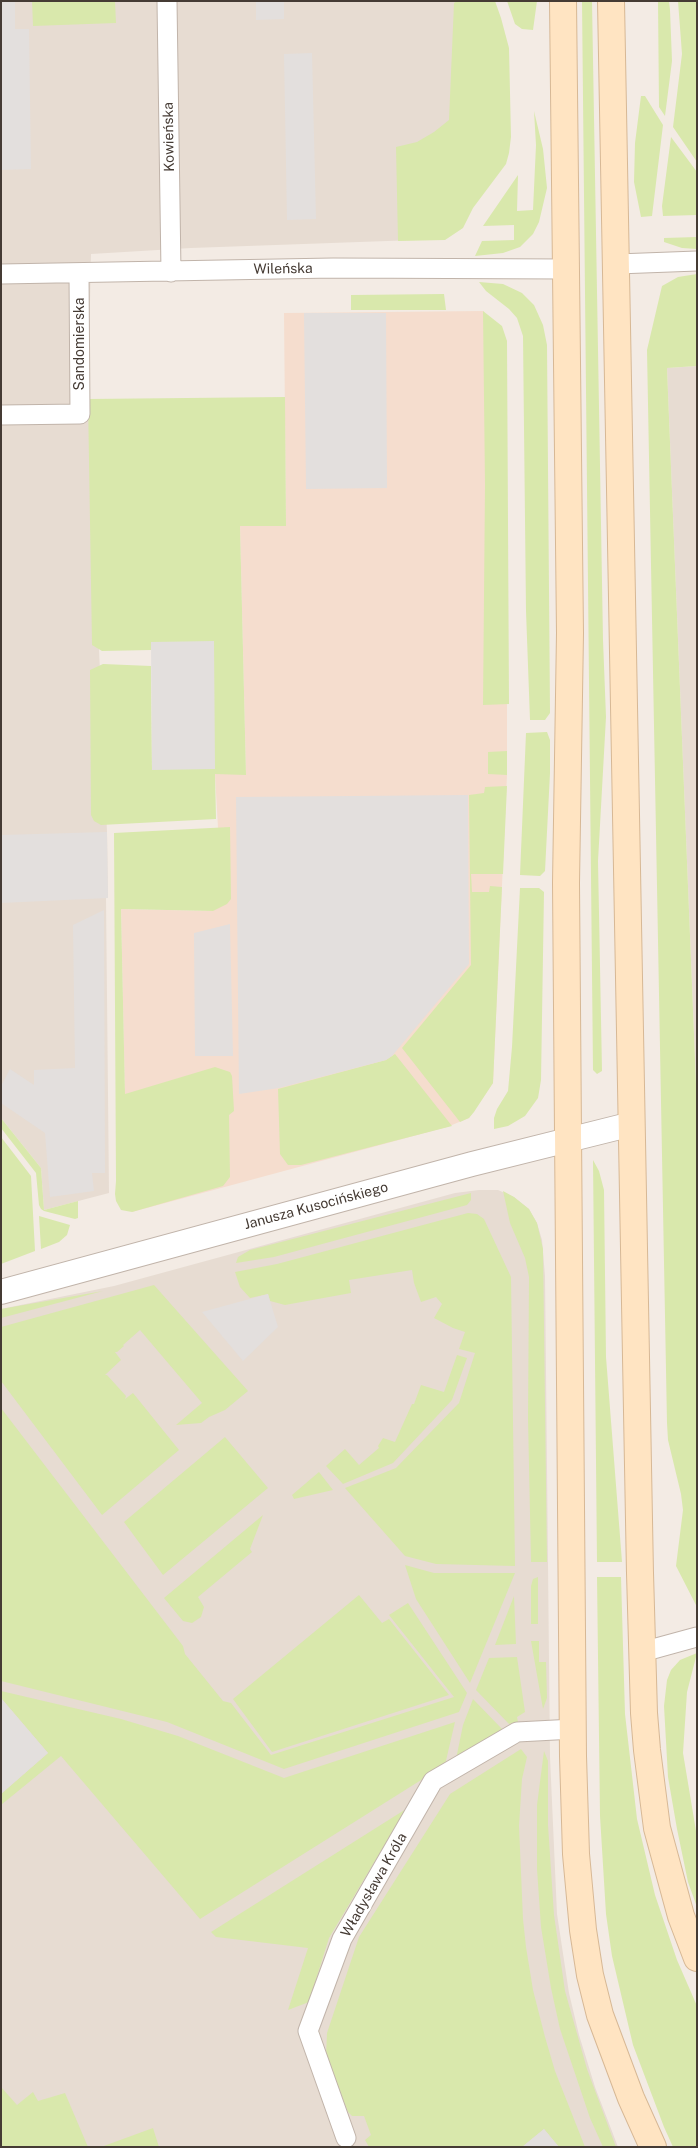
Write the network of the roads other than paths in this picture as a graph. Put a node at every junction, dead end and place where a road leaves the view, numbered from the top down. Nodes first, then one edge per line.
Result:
1 (167, 1) edge
2 (562, 1) edge
3 (611, 1) edge
4 (697, 261) edge
5 (617, 264) junction
6 (565, 269) junction
7 (171, 272) junction
8 (79, 273) junction
9 (1, 274) edge
10 (1, 415) edge
11 (632, 1124) junction
12 (568, 1139) junction
13 (1, 1292) edge
14 (697, 1637) edge
15 (642, 1652) junction
16 (574, 1729) junction
17 (697, 1958) edge
18 (346, 2138) dead end
19 (653, 2147) edge

1 - 7 street, Kowieńska
2 - 6 main road
3 - 5 main road
4 - 5 street
5 - 11 main road
6 - 7 street, Wileńska
6 - 12 main road
7 - 8 street, Wileńska
8 - 9 street, Wileńska
8 - 10 street, Sandomierska
11 - 12 street, Janusza Kusocińskiego
11 - 15 main road
12 - 13 street, Janusza Kusocińskiego
12 - 16 main road
14 - 15 street
15 - 17 main road
16 - 18 street, Władysława Króla
16 - 19 main road

